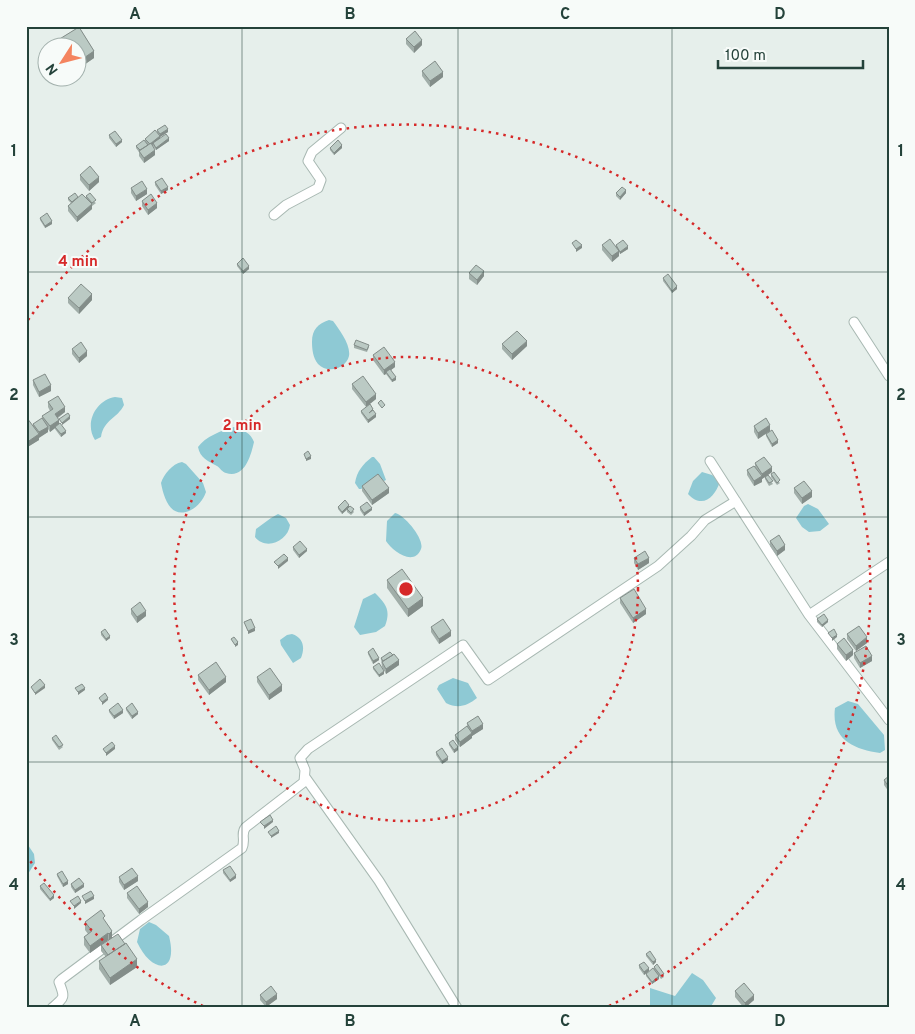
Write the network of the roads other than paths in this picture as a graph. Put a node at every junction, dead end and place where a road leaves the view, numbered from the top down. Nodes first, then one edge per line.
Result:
1 (341, 128) dead end
2 (274, 215) dead end
3 (854, 322) dead end
4 (889, 376) edge
5 (710, 461) dead end
6 (736, 501) junction
7 (889, 562) edge
8 (809, 615) junction
9 (889, 720) edge
10 (305, 777) junction
11 (52, 1008) edge
12 (457, 1008) edge

1 - 2 street
3 - 4 street
5 - 6 street
6 - 8 street
6 - 10 street
7 - 8 street
8 - 9 street
10 - 11 street
10 - 12 street

